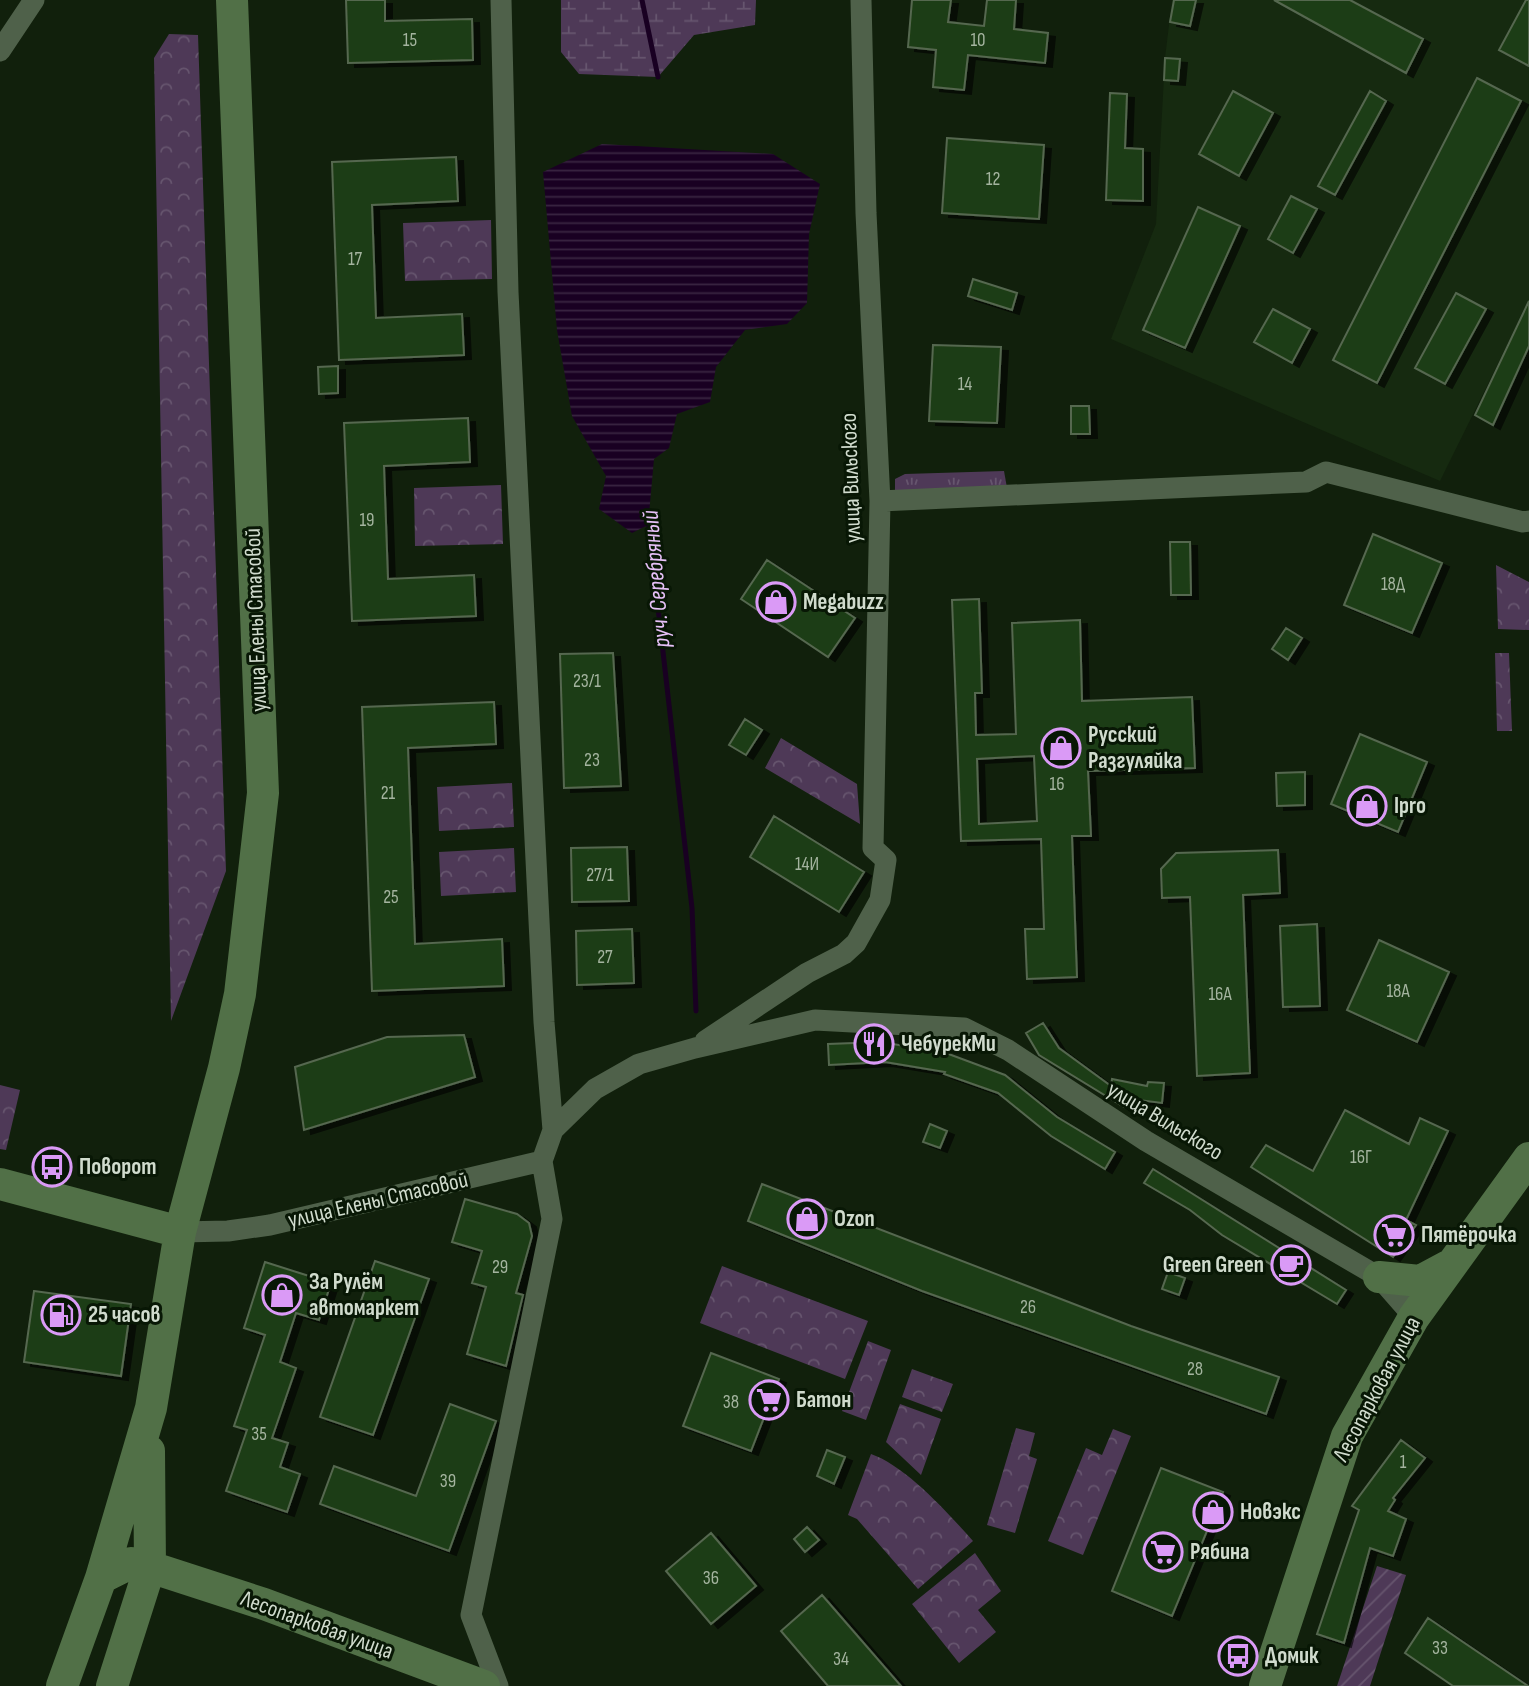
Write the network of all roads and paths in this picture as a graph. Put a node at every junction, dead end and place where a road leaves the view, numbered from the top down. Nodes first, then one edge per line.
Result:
1 (34, 0) edge
2 (232, 0) edge
3 (501, 0) edge
4 (861, 0) edge
5 (0, 51) edge
6 (880, 501) junction
7 (1529, 521) edge
8 (695, 1048) junction
9 (554, 1130) junction
10 (1529, 1158) edge
11 (542, 1161) junction
12 (0, 1184) edge
13 (180, 1232) junction
14 (1448, 1266) junction
15 (1378, 1277) junction
16 (1414, 1317) junction
17 (151, 1408) junction
18 (150, 1567) junction
19 (101, 1578) junction
20 (62, 1686) edge
21 (112, 1686) edge
22 (484, 1686) edge
23 (498, 1686) edge
24 (1265, 1686) edge

1 - 5 street
2 - 13 main road, улица Елены Стасовой
3 - 9 street
4 - 6 street, улица Вильского
6 - 7 street
6 - 8 street, улица Вильского
8 - 9 street, улица Вильского
8 - 15 street, улица Вильского
9 - 11 street
10 - 14 main road, Лесопарковая улица
11 - 13 street, улица Елены Стасовой
11 - 23 street
12 - 13 main road
13 - 17 main road, улица Елены Стасовой
14 - 15 main road
14 - 16 main road, Лесопарковая улица
15 - 16 street, улица Вильского
16 - 24 main road, Лесопарковая улица
17 - 18 main road, улица Елены Стасовой
17 - 19 main road, улица Елены Стасовой
18 - 19 main road
18 - 21 main road, улица Елены Стасовой
18 - 22 main road, Лесопарковая улица
19 - 20 main road, улица Елены Стасовой

